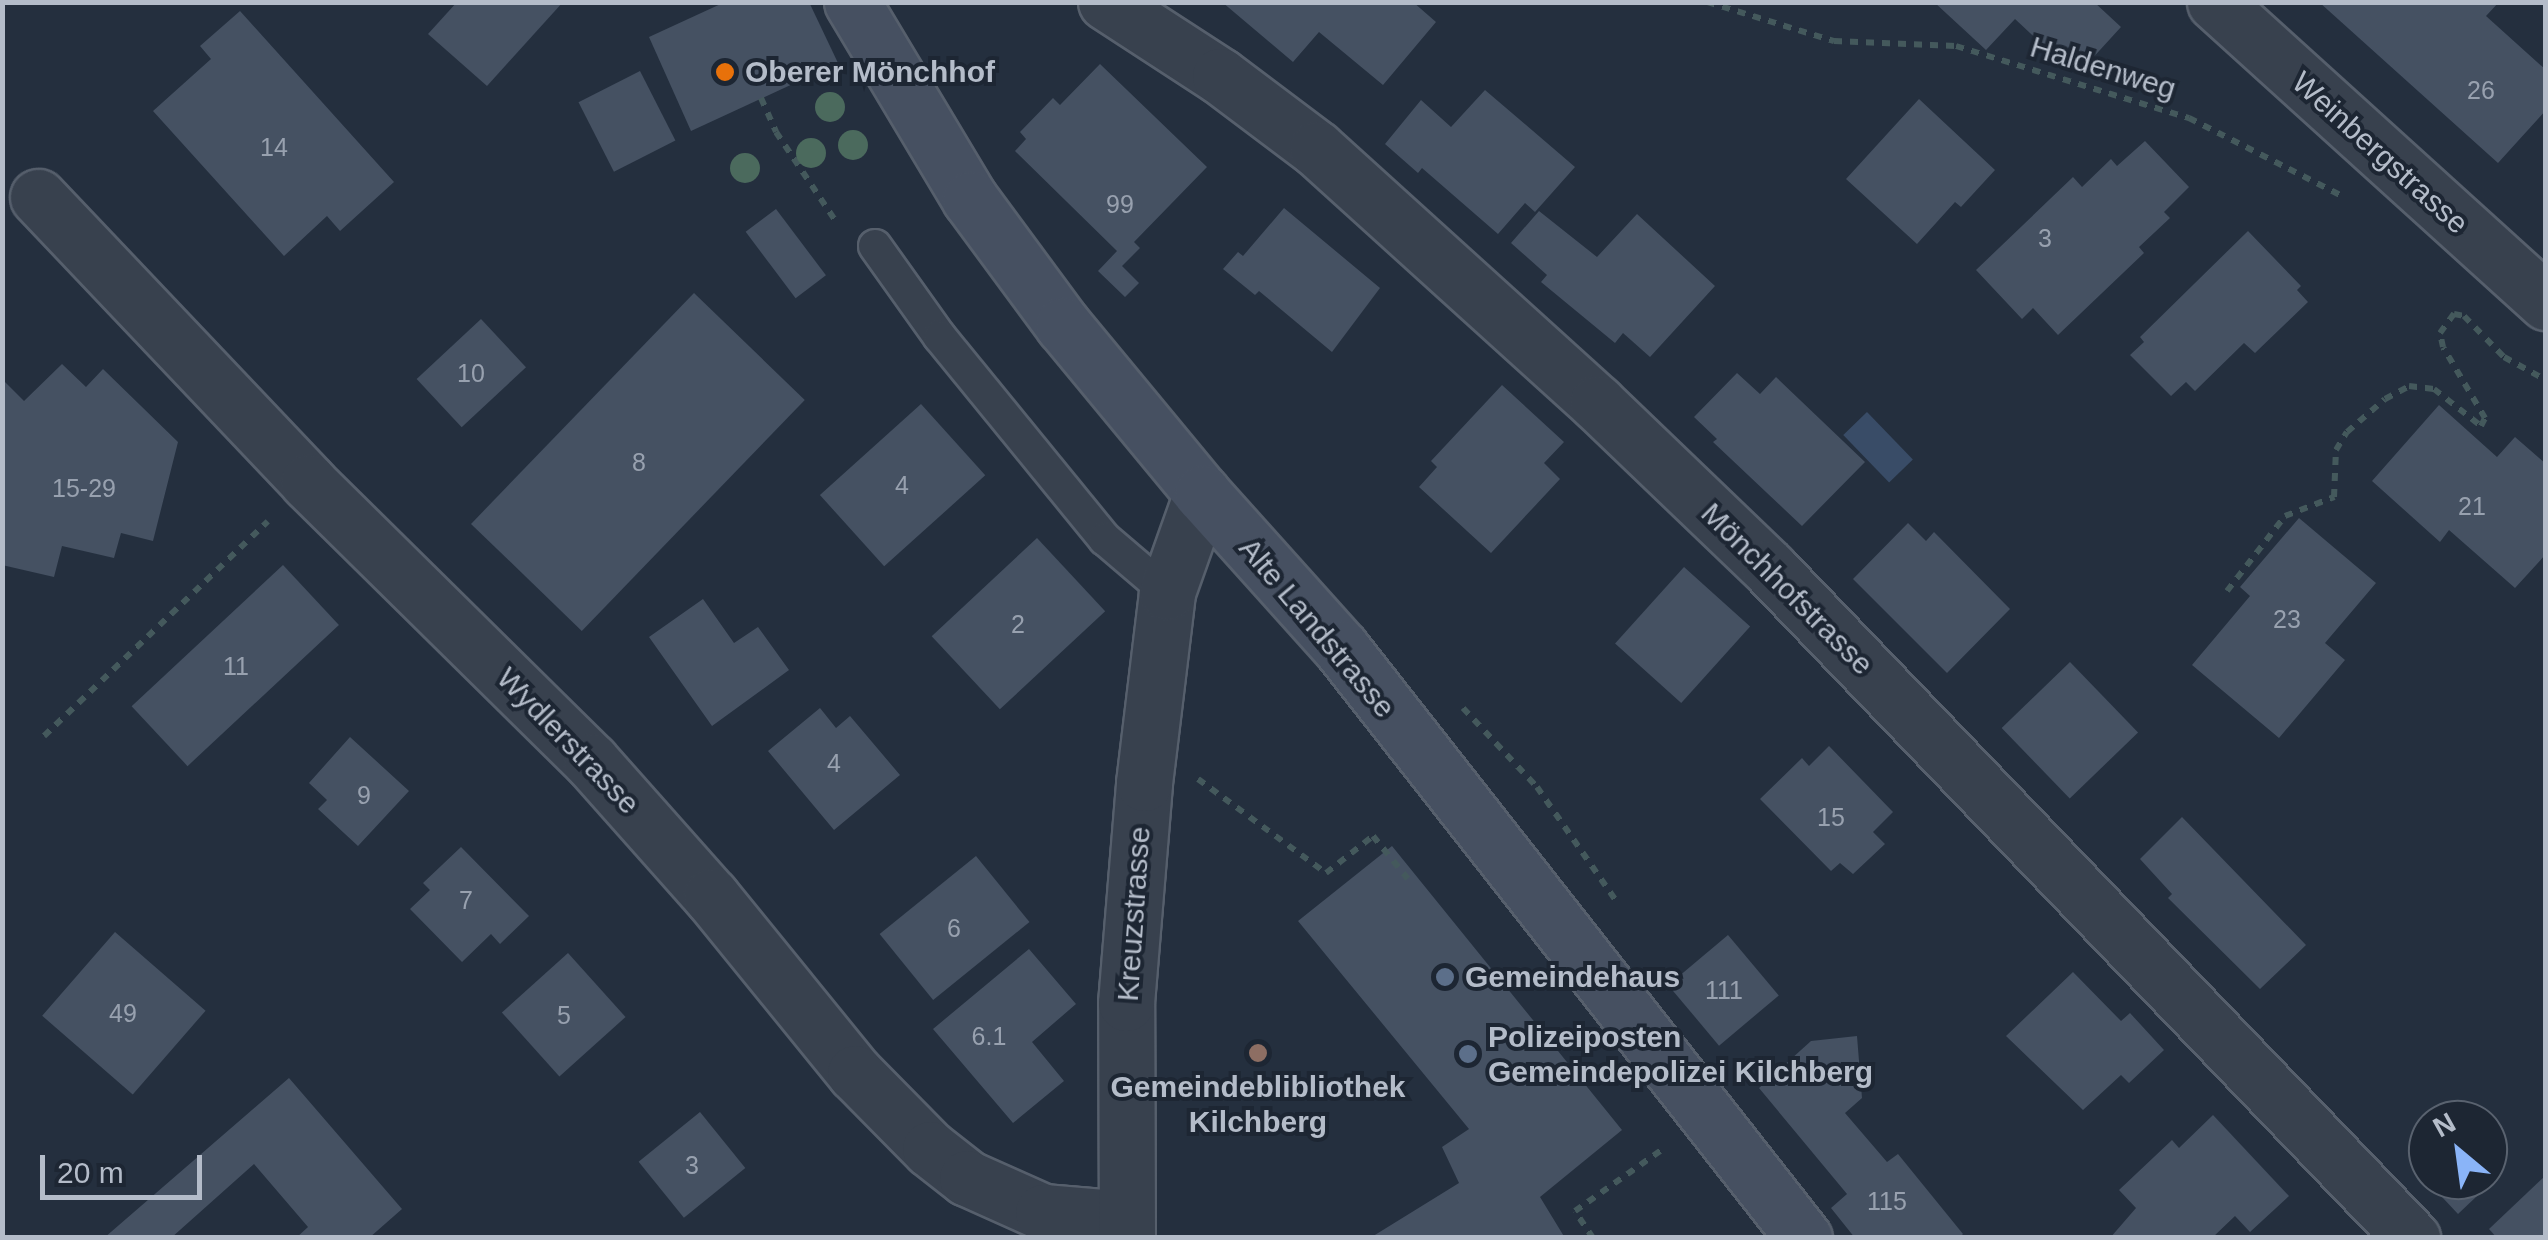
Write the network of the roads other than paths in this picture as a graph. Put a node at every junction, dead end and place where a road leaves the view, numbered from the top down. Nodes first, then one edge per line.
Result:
1 (852, 2) edge
2 (1106, 2) edge
3 (2215, 2) edge
4 (38, 197) dead end
5 (880, 253) road end
6 (2546, 302) edge
7 (1202, 493) junction
8 (1167, 592) junction
9 (1126, 1228) edge
10 (1804, 1238) edge
11 (2412, 1238) edge

1 - 7 street, Alte Landstrasse
2 - 11 street, Mönchhofstrasse
3 - 6 street, Weinbergstrasse
4 - 9 street, Wydlerstrasse
5 - 8 lane
7 - 8 street, Kreuzstrasse
7 - 10 street, Alte Landstrasse
8 - 9 street, Kreuzstrasse

